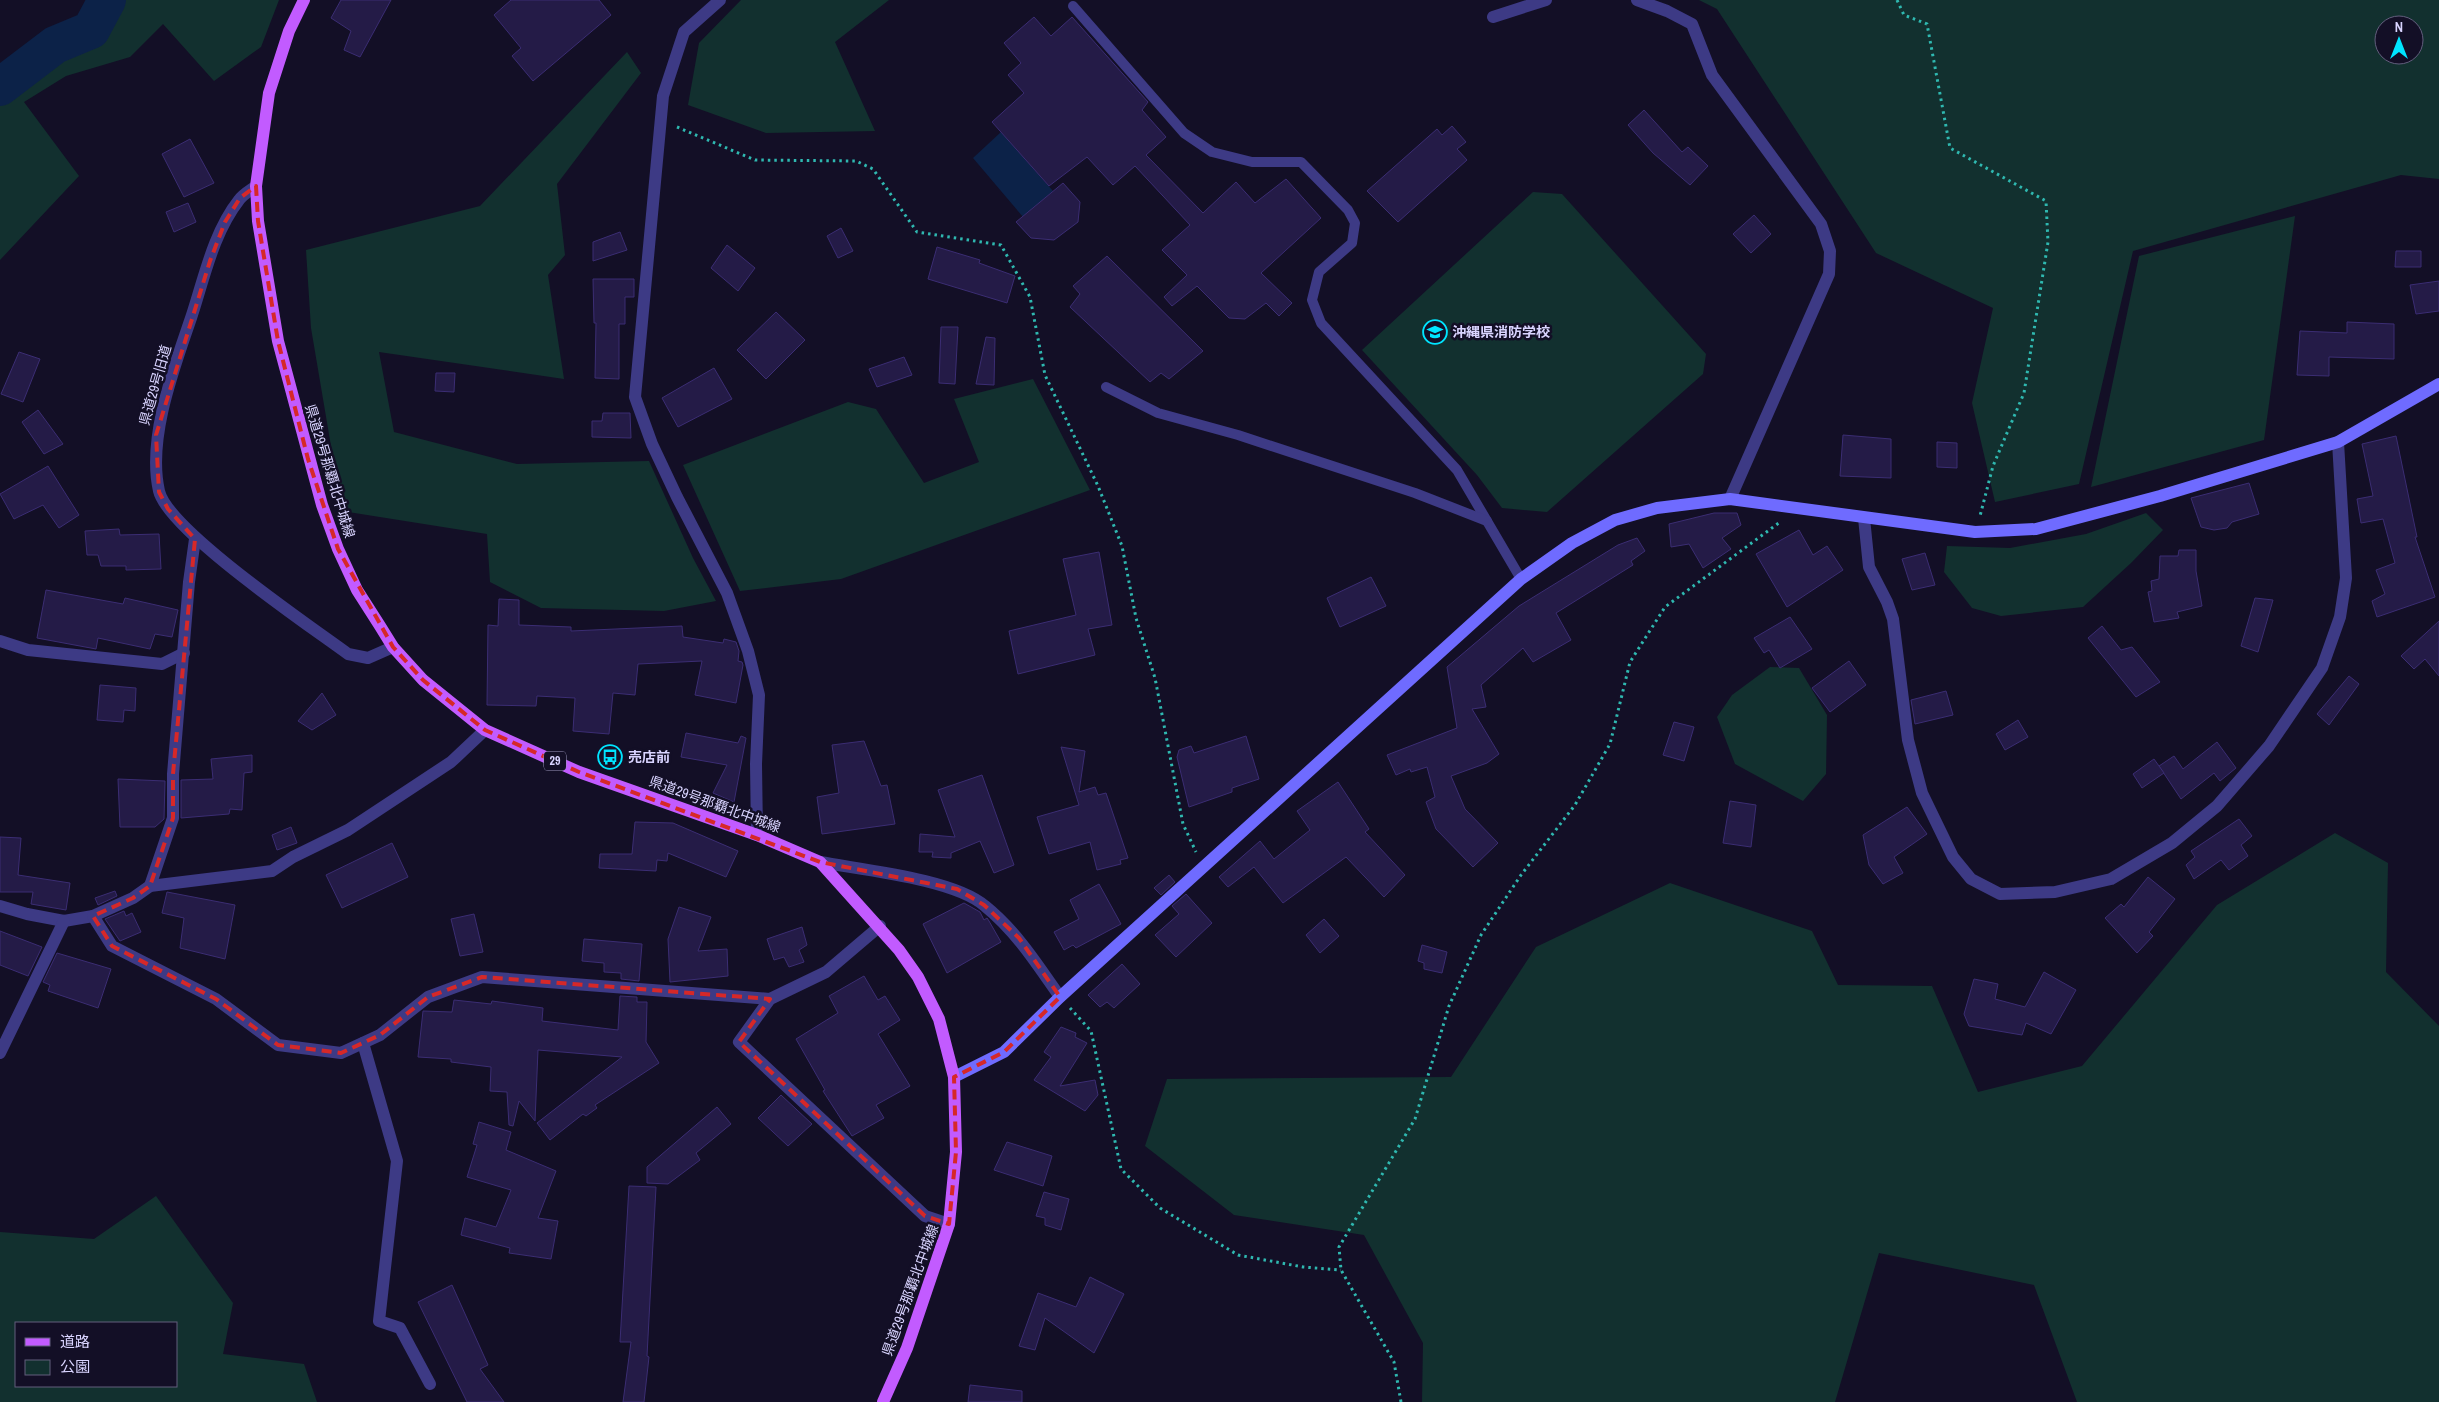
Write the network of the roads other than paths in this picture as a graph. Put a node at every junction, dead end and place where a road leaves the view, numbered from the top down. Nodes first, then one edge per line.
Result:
1 (304, 0) edge
2 (720, 0) edge
3 (1546, 0) edge
4 (1637, 0) edge
5 (1073, 6) dead end
6 (1493, 18) dead end
7 (256, 186) junction
8 (2439, 384) edge
9 (1106, 388) dead end
10 (2338, 442) junction
11 (1730, 499) junction
12 (1864, 518) junction
13 (1487, 521) junction
14 (196, 539) junction
15 (1522, 579) junction
16 (0, 640) edge
17 (393, 647) junction
18 (184, 653) junction
19 (485, 730) junction
20 (757, 835) junction
21 (820, 862) junction
22 (150, 886) junction
23 (0, 906) edge
24 (93, 916) junction
25 (64, 921) junction
26 (880, 926) junction
27 (1060, 997) junction
28 (770, 999) junction
29 (363, 1043) junction
30 (0, 1052) edge
31 (954, 1077) junction
32 (949, 1224) junction
33 (430, 1384) dead end
34 (883, 1402) edge

1 - 7 main road, 県道29号那覇北中城線 / 29
2 - 20 street
3 - 6 street
4 - 11 street
5 - 13 lane
7 - 14 street, 県道29号旧道
7 - 17 main road, 県道29号那覇北中城線 / 29
8 - 10 street
9 - 13 lane
10 - 12 street
10 - 12 street
11 - 12 street
11 - 15 street
13 - 15 lane
14 - 17 street, 県道29号旧道
14 - 18 street
15 - 27 street
16 - 18 street
17 - 19 main road, 県道29号那覇北中城線 / 29
18 - 22 street
19 - 20 main road, 県道29号那覇北中城線 / 29
19 - 22 street
20 - 21 main road, 県道29号那覇北中城線 / 29
21 - 26 main road, 県道29号那覇北中城線 / 29
21 - 27 street
22 - 24 street
23 - 25 street
24 - 25 street
24 - 29 street
25 - 30 street
26 - 28 street
26 - 31 main road, 県道29号那覇北中城線 / 29
27 - 31 street
28 - 29 street
28 - 32 street
29 - 33 street
31 - 32 main road, 県道29号那覇北中城線 / 29
32 - 34 main road, 県道29号那覇北中城線 / 29

